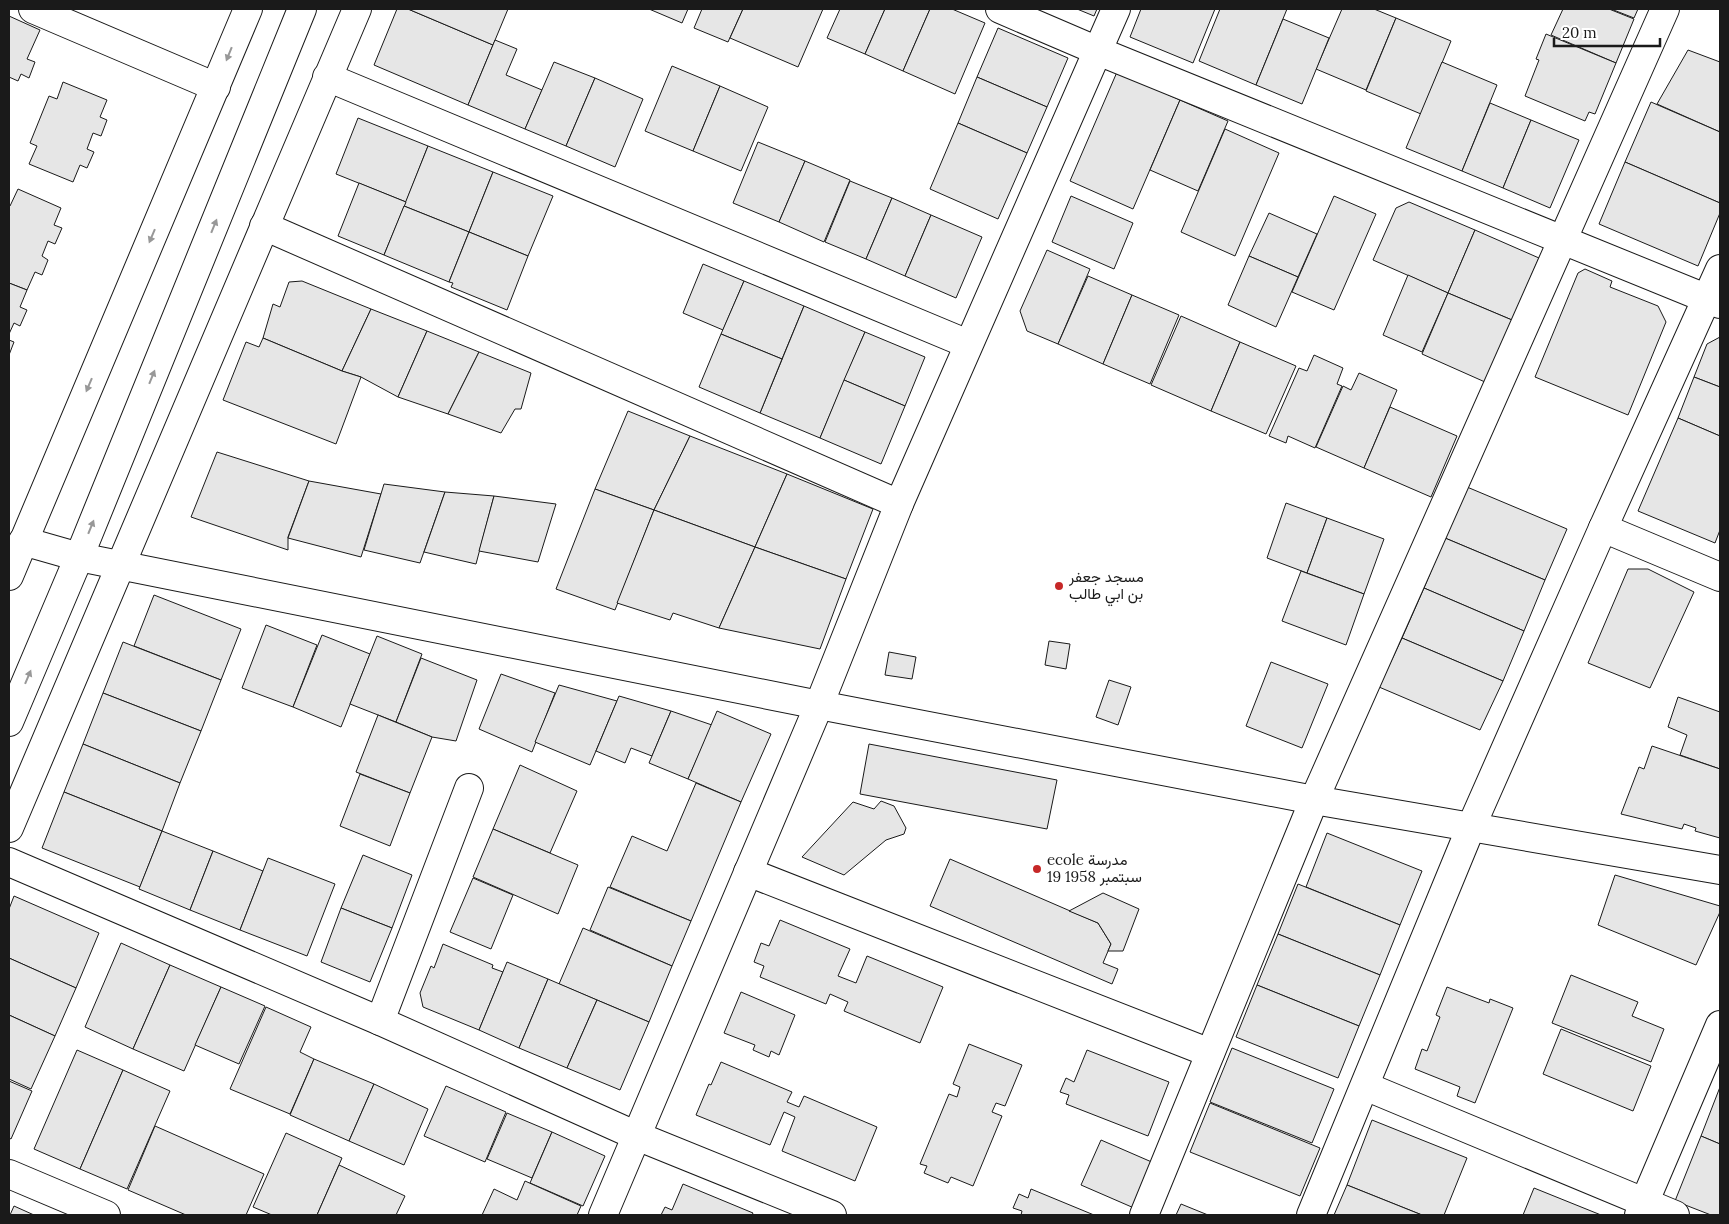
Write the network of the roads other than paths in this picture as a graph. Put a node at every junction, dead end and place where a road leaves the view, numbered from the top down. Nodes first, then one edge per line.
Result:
1 (33, 9) edge
2 (248, 9) edge
3 (302, 9) edge
4 (357, 9) edge
5 (1000, 9) edge
6 (1116, 9) edge
7 (1665, 9) edge
8 (1098, 51) junction
9 (327, 77) junction
10 (216, 87) junction
11 (264, 226) junction
12 (1563, 239) junction
13 (1720, 269) edge
14 (1714, 302) edge
15 (968, 344) junction
16 (899, 504) junction
17 (1603, 528) junction
18 (16, 539) edge
19 (79, 557) junction
20 (120, 565) junction
21 (9, 576) edge
22 (1720, 578) edge
23 (819, 705) junction
24 (9, 722) edge
25 (469, 788) dead end
26 (1314, 800) junction
27 (1471, 827) junction
28 (9, 828) edge
29 (9, 862) edge
30 (1720, 870) edge
31 (748, 872) junction
32 (380, 1021) junction
33 (1720, 1025) edge
34 (1210, 1053) junction
35 (1365, 1086) junction
36 (637, 1136) junction
37 (9, 1174) edge
38 (1642, 1209) edge
39 (106, 1215) edge
40 (603, 1215) edge
41 (832, 1215) edge
42 (1144, 1215) edge
43 (1311, 1215) edge
44 (1675, 1215) edge

1 - 10 street
2 -> 10 street
19 -> 3 street
4 - 9 street
5 - 8 street
6 - 8 street
7 - 12 street
8 - 12 street
8 - 15 street
9 - 11 street
9 - 15 street
10 -> 18 street
11 - 16 street
11 - 20 street
12 - 14 street
12 - 26 street
13 - 14 street
14 - 17 street
15 - 16 street
16 - 23 street
17 - 22 street
17 - 27 street
18 - 19 street
18 - 21 street
19 - 20 street
24 -> 19 street
20 - 23 street
20 - 28 street
23 - 26 street
23 - 31 street
25 - 32 street
26 - 27 street
26 - 34 street
27 - 30 street
27 - 35 street
29 - 32 street
31 - 34 street
31 - 36 street
32 - 36 street
33 - 38 street
34 - 42 street
35 - 38 street
35 - 43 street
36 - 40 street
36 - 41 street
37 - 39 street
38 - 44 street

